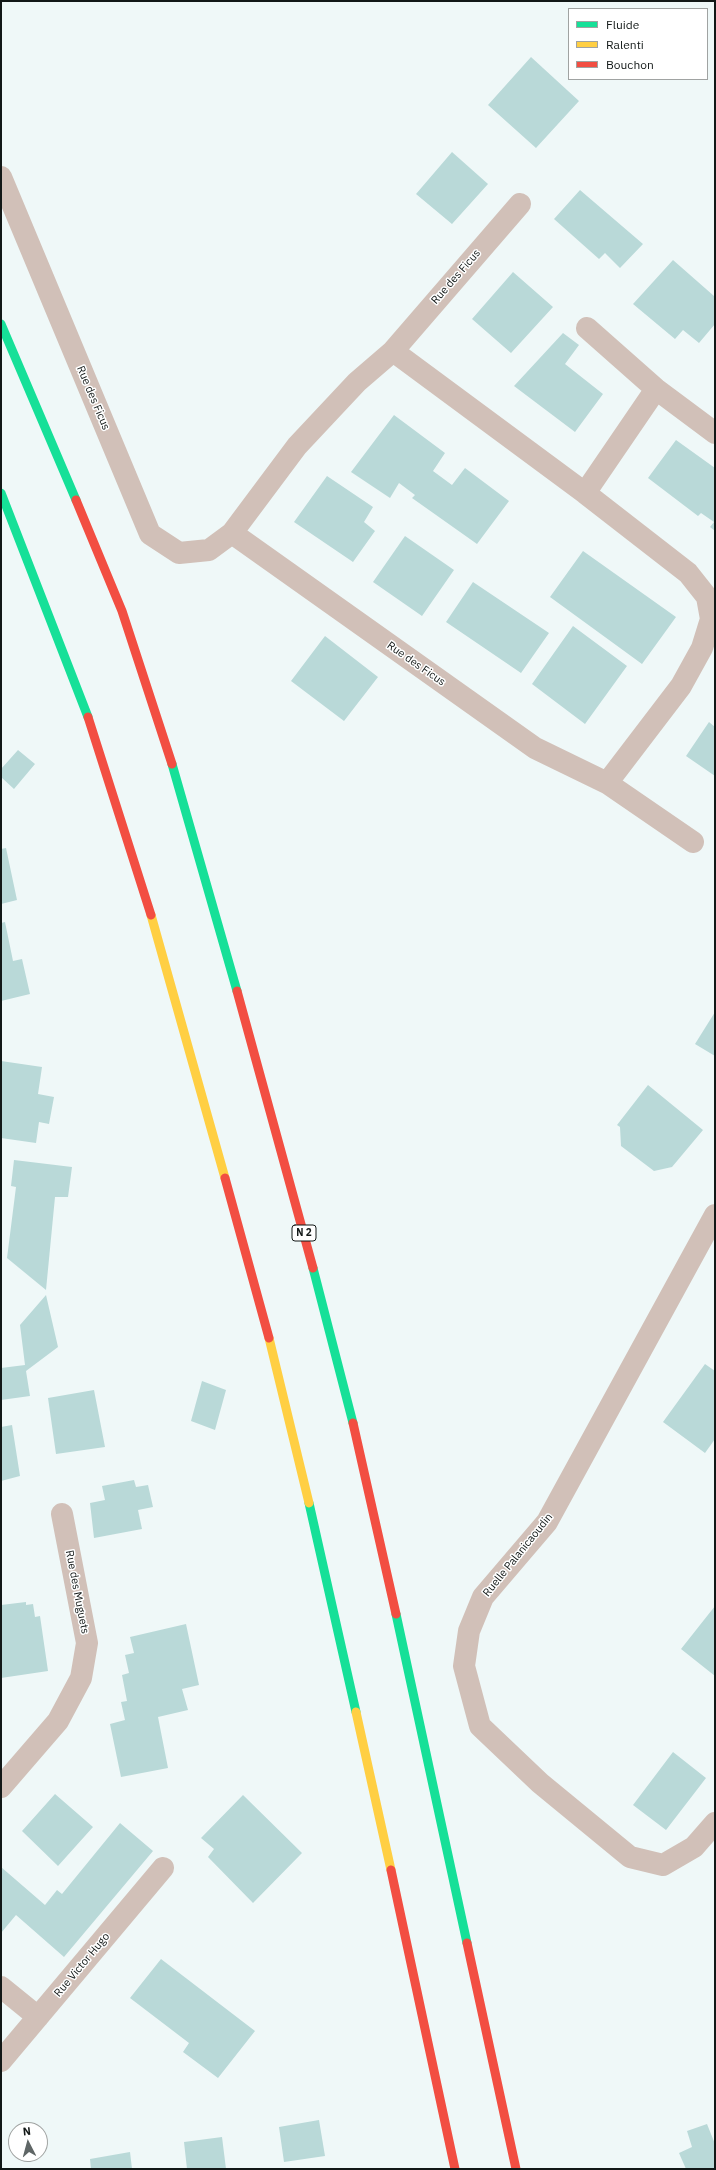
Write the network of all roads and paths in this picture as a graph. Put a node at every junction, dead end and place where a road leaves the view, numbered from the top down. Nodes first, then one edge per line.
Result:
1 (1, 176) edge
2 (520, 204) dead end
3 (1, 324) edge
4 (587, 328) dead end
5 (393, 351) junction
6 (656, 389) junction
7 (715, 433) edge
8 (1, 494) edge
9 (585, 494) junction
10 (232, 534) junction
11 (607, 783) junction
12 (693, 842) dead end
13 (715, 1215) edge
14 (62, 1514) dead end
15 (1, 1787) edge
16 (715, 1824) edge
17 (163, 1868) dead end
18 (1, 1987) edge
19 (38, 2017) junction
20 (1, 2061) edge
21 (454, 2169) edge
22 (516, 2169) edge

1 - 10 street, Rue des Ficus
2 - 5 street, Rue des Ficus
3 - 22 highway, N 2
4 - 6 street
5 - 9 street
5 - 10 street, Rue des Ficus
6 - 7 street
6 - 9 street
8 - 21 highway
9 - 11 street
10 - 11 street, Rue des Ficus
11 - 12 street, Rue des Ficus
13 - 16 street, Ruelle Palanicaoudin
14 - 15 street, Rue des Muguets
17 - 19 street, Rue Victor Hugo
18 - 19 street
19 - 20 street, Rue Victor Hugo

